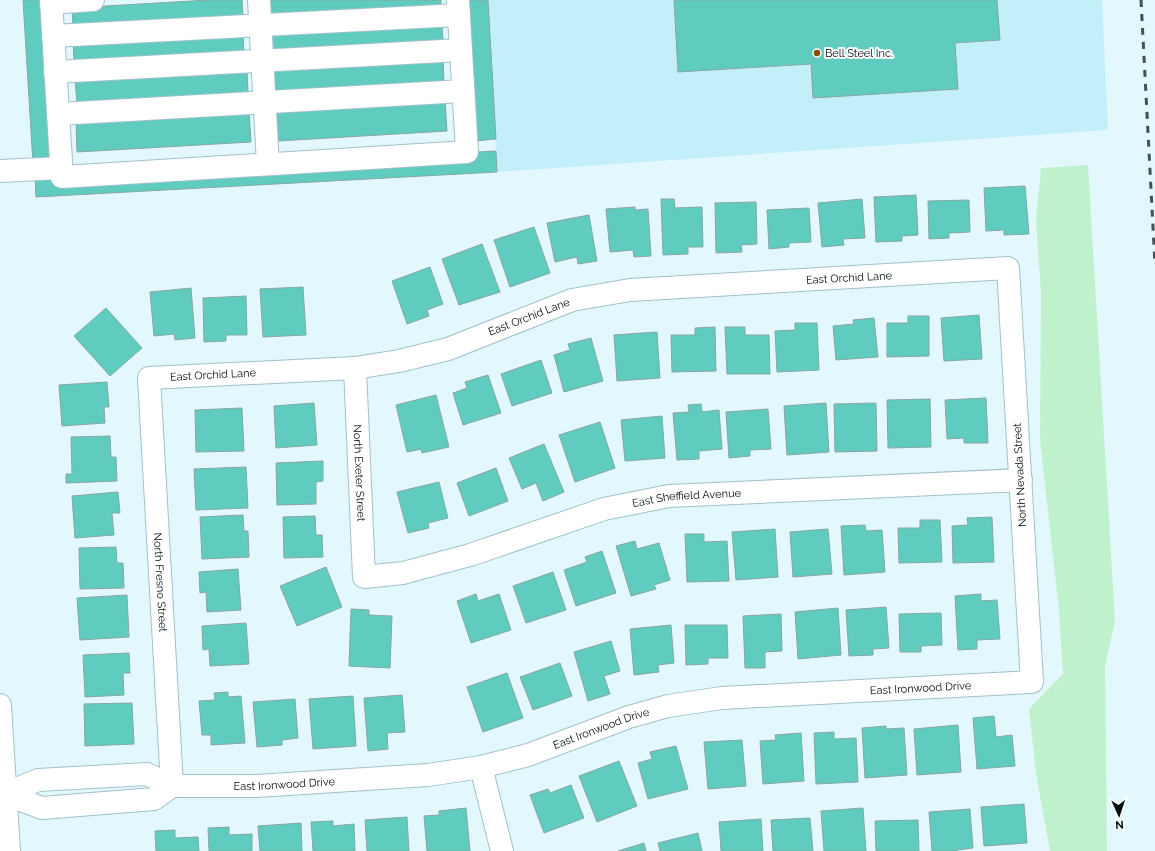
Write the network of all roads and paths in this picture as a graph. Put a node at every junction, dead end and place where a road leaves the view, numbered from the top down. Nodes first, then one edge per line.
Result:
1 (93, 0) edge
2 (259, 0) edge
3 (51, 1) edge
4 (458, 7) edge
5 (260, 24) junction
6 (53, 36) junction
7 (461, 50) junction
8 (262, 62) junction
9 (55, 72) junction
10 (464, 91) junction
11 (264, 102) junction
12 (58, 114) junction
13 (268, 164) junction
14 (61, 168) junction
15 (0, 171) edge
16 (1008, 268) joint
17 (355, 368) junction
18 (149, 378) joint
19 (1020, 480) junction
20 (364, 577) joint
21 (1032, 682) joint
22 (0, 705) edge
23 (481, 767) junction
24 (172, 786) junction
25 (5, 794) junction
26 (9, 851) edge
27 (502, 851) edge

1 - 3 street
2 - 5 street
3 - 6 street
4 - 5 street
4 - 7 street
5 - 6 street
5 - 8 street
6 - 9 street
7 - 8 street
7 - 10 street
8 - 9 street
8 - 11 street
9 - 12 street
10 - 11 street
10 - 13 street
11 - 12 street
11 - 13 street
12 - 14 street
13 - 14 street
14 - 15 street
16 - 17 street, East Orchid Lane
16 - 19 street, North Nevada Street
17 - 18 street, East Orchid Lane
17 - 20 street, North Exeter Street
18 - 24 street, North Fresno Street
19 - 20 street, East Sheffield Avenue
19 - 21 street, North Nevada Street
21 - 23 street, East Ironwood Drive
22 - 25 street
23 - 24 street, East Ironwood Drive
23 - 27 street
24 - 25 street
25 - 26 street

